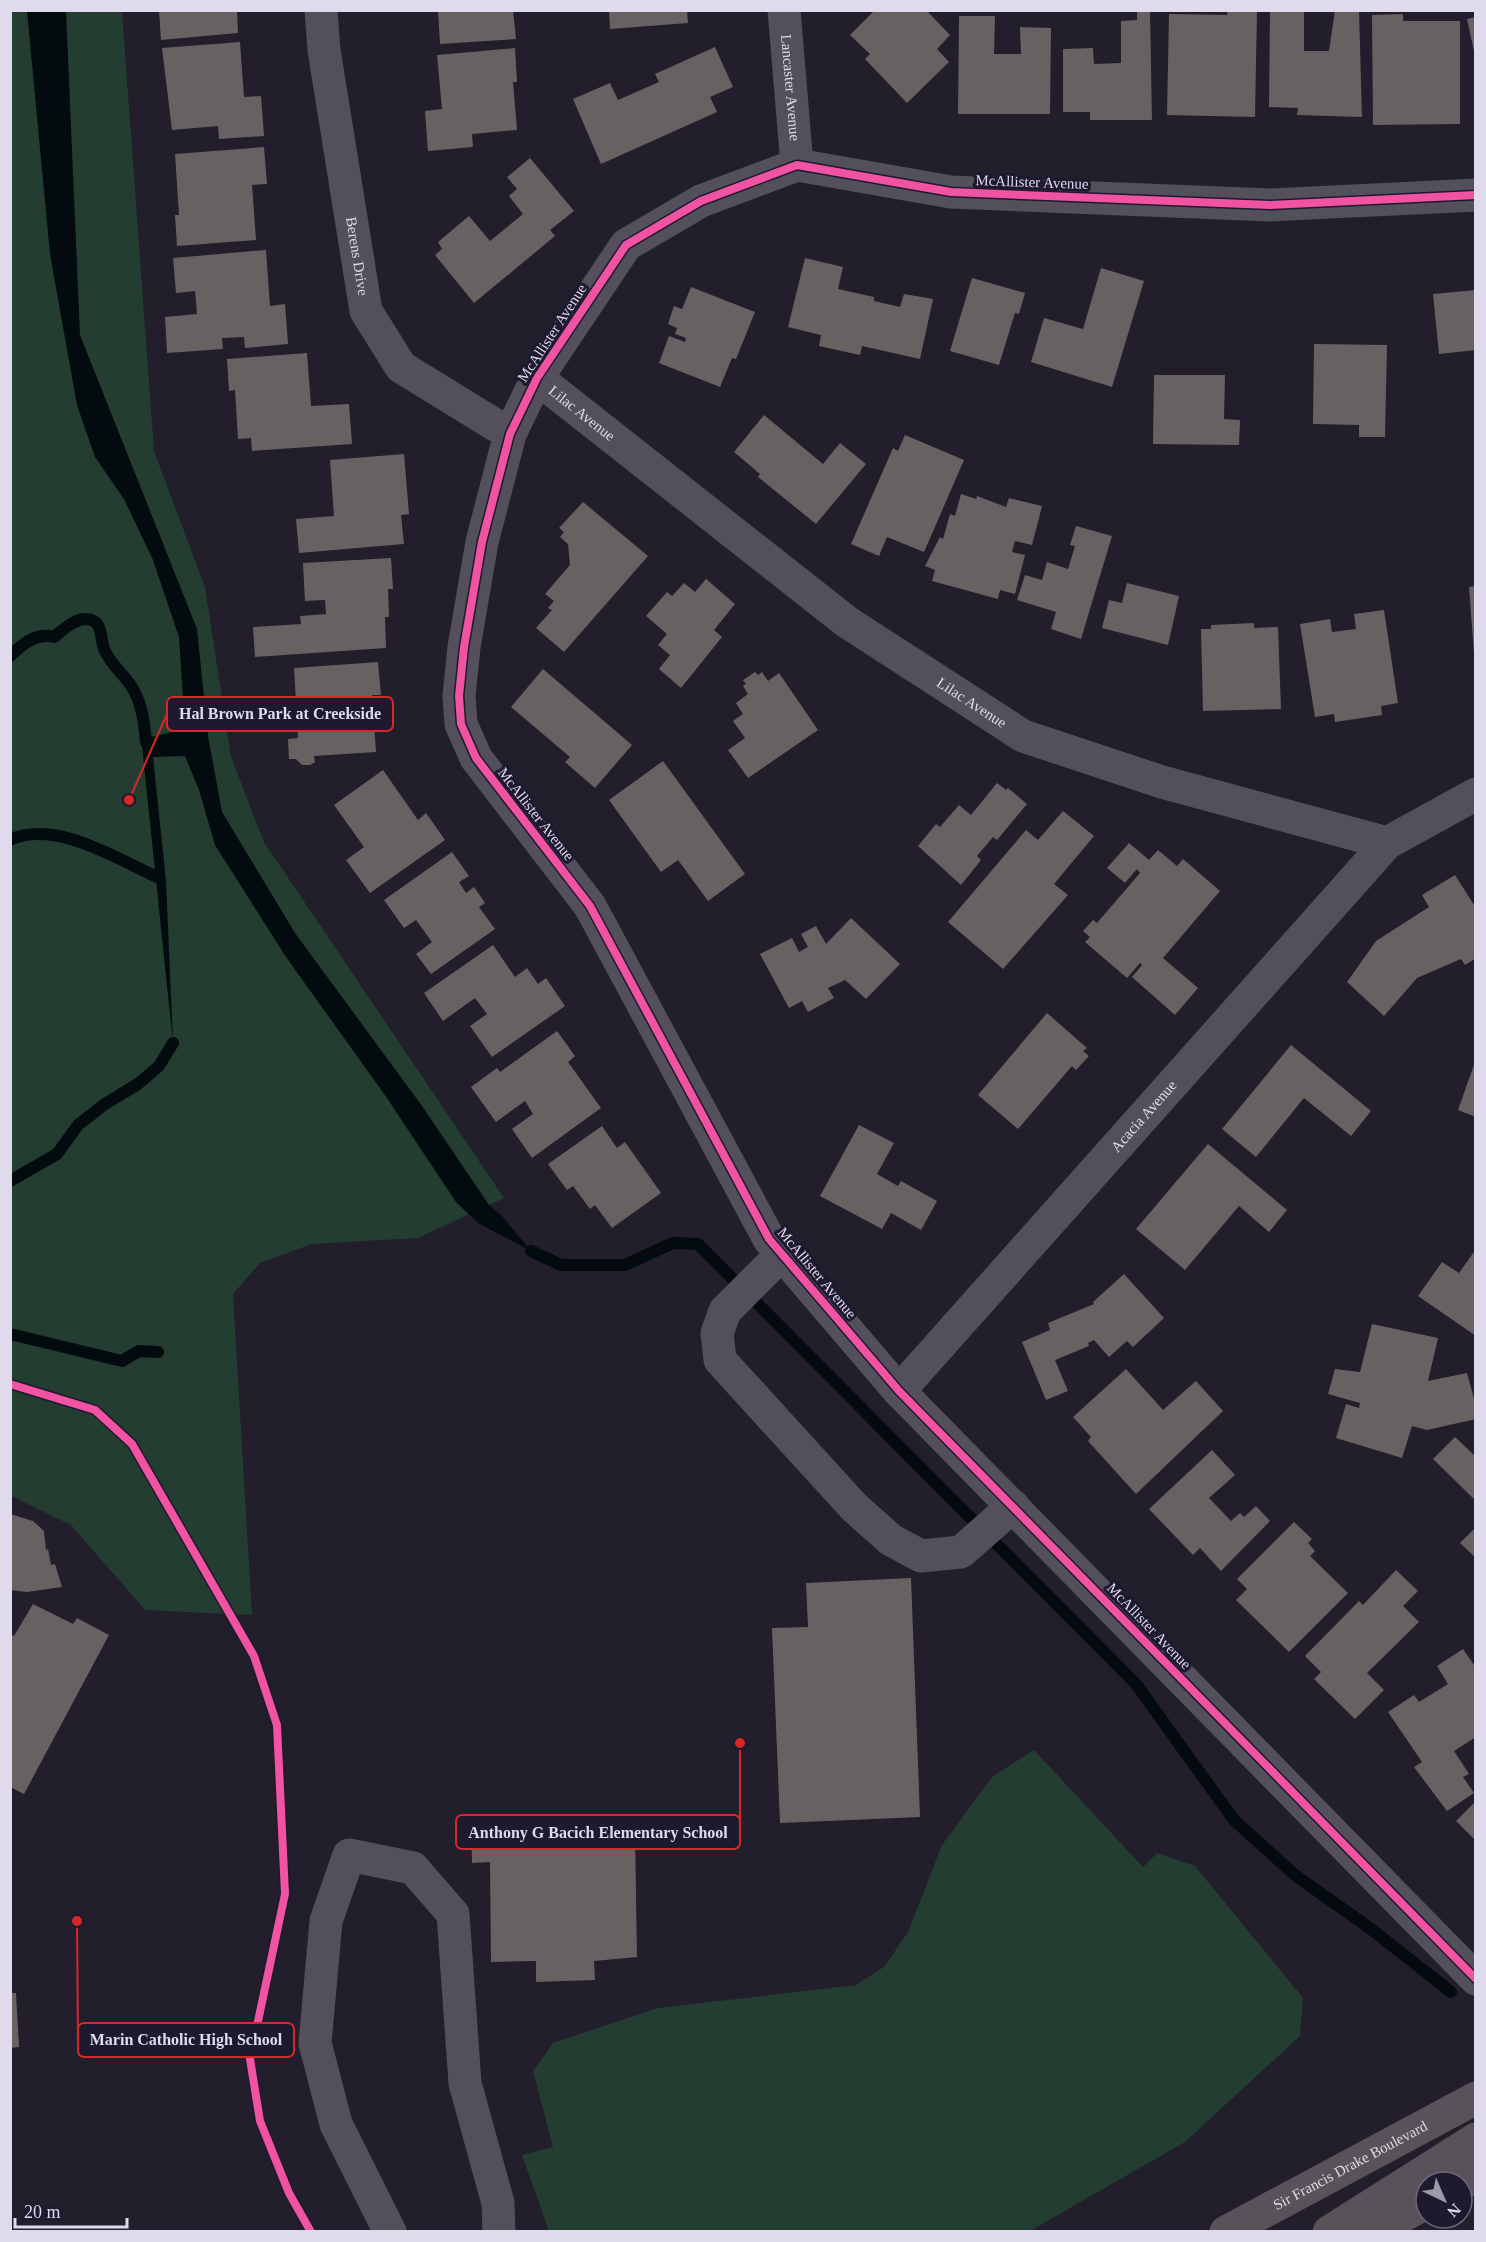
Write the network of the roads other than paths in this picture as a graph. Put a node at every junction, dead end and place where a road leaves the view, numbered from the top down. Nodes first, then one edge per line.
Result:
1 (321, 10) edge
2 (784, 10) edge
3 (797, 165) junction
4 (1476, 195) edge
5 (537, 378) junction
6 (510, 434) junction
7 (1476, 794) edge
8 (1387, 843) junction
9 (773, 1263) junction
10 (899, 1390) junction
11 (1012, 1506) junction
12 (1476, 1979) edge
13 (1476, 2098) edge
14 (1476, 2139) edge
15 (1414, 2210) edge
16 (390, 2232) edge
17 (500, 2232) edge
18 (1226, 2232) edge
19 (1329, 2232) edge
20 (1373, 2232) edge

1 - 6 street, Berens Drive
2 - 3 street, Lancaster Avenue
3 - 4 street, McAllister Avenue
3 - 5 street, McAllister Avenue
5 - 6 street, McAllister Avenue
5 - 8 street, Lilac Avenue
6 - 9 street, McAllister Avenue
7 - 8 street
8 - 10 street, Acacia Avenue
9 - 10 street, McAllister Avenue
9 - 11 street
10 - 11 street, McAllister Avenue
11 - 12 street, McAllister Avenue
13 - 18 main road, Sir Francis Drake Boulevard
14 - 19 main road
15 - 20 main road
16 - 17 street

